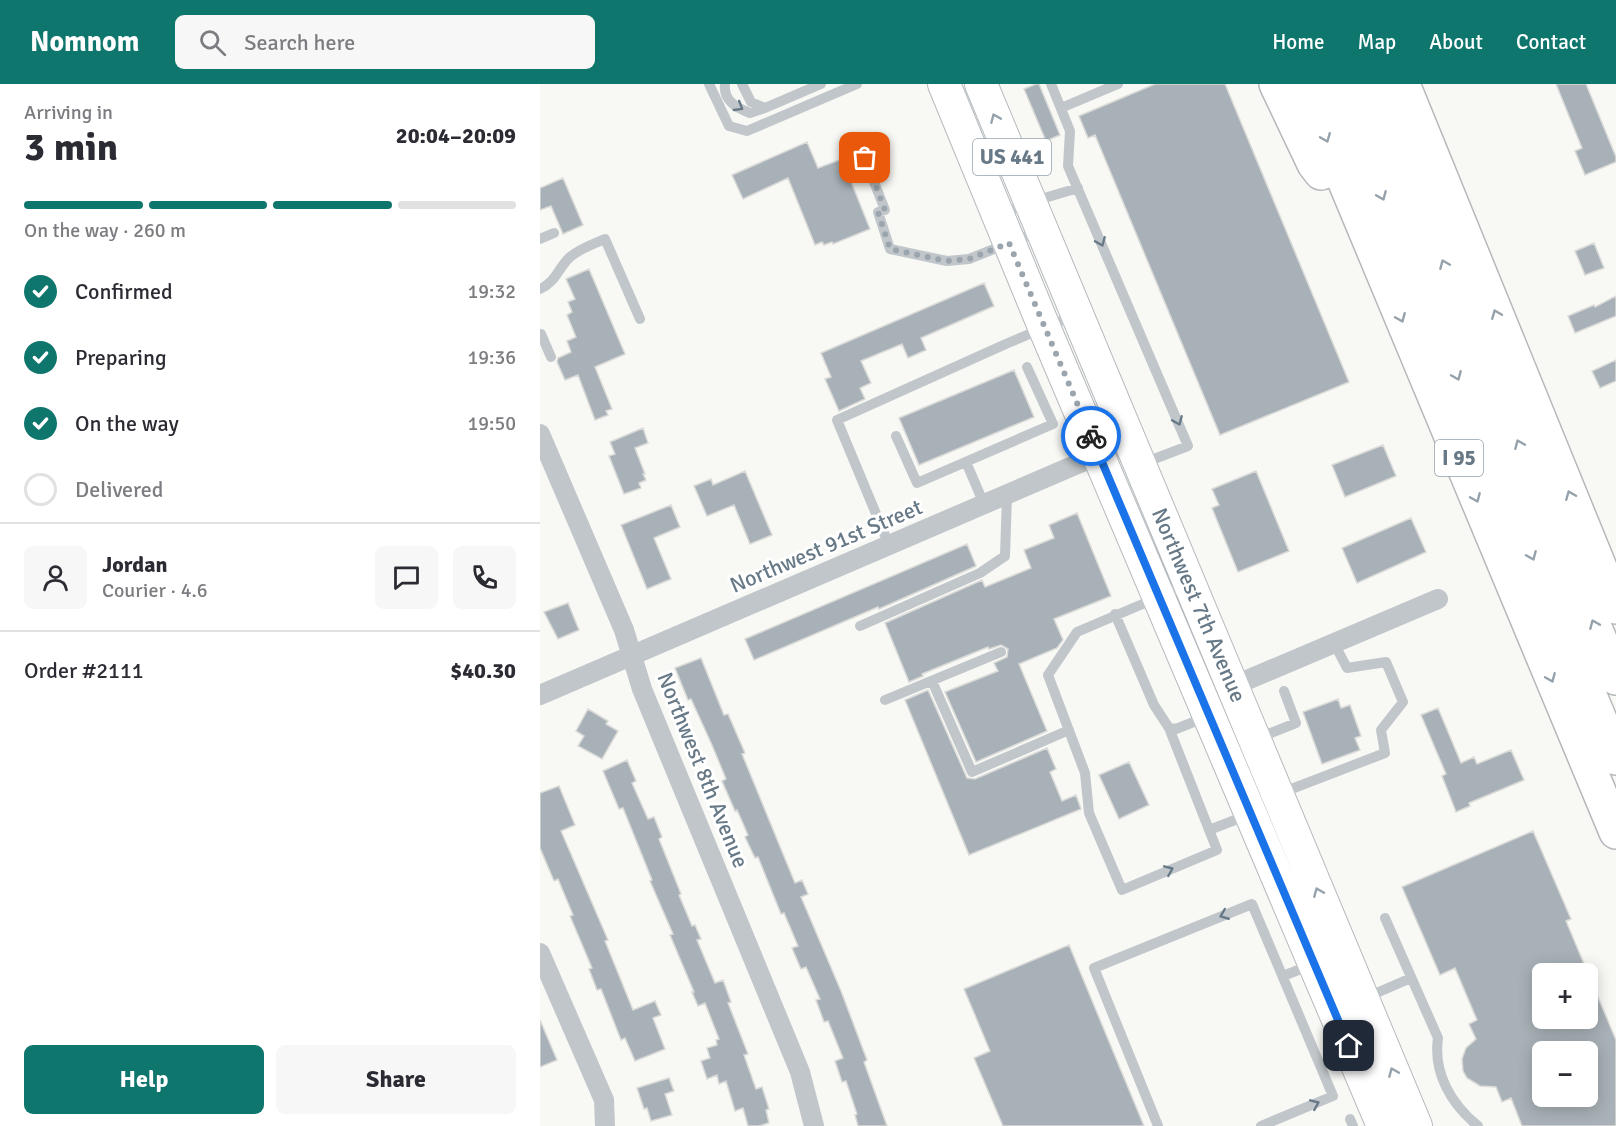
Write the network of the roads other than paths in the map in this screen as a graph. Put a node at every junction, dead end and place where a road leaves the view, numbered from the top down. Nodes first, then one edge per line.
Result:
1 (709, 84) edge
2 (725, 84) edge
3 (742, 84) edge
4 (821, 84) edge
5 (857, 84) edge
6 (944, 84) edge
7 (981, 84) edge
8 (1051, 84) edge
9 (1118, 84) edge
10 (1276, 84) edge
11 (1304, 84) edge
12 (1335, 84) edge
13 (1369, 84) edge
14 (1410, 92) edge
15 (765, 108) junction
16 (1061, 108) junction
17 (858, 141) dead end
18 (1078, 188) junction
19 (1358, 215) junction
20 (1037, 216) junction
21 (1004, 229) junction
22 (554, 233) dead end
23 (540, 239) edge
24 (540, 289) edge
25 (1078, 314) junction
26 (640, 319) dead end
27 (1044, 327) junction
28 (541, 334) edge
29 (543, 348) edge
30 (551, 357) dead end
31 (1027, 367) dead end
32 (1050, 379) junction
33 (540, 434) edge
34 (896, 436) dead end
35 (1136, 453) junction
36 (1099, 454) junction
37 (966, 462) junction
38 (1007, 495) junction
39 (984, 504) junction
40 (889, 545) junction
41 (1191, 584) junction
42 (1159, 596) junction
43 (1438, 599) dead end
44 (1616, 607) edge
45 (1115, 614) junction
46 (860, 626) dead end
47 (1334, 643) junction
48 (1001, 652) dead end
49 (633, 655) junction
50 (1616, 678) edge
51 (932, 681) junction
52 (1233, 686) junction
53 (1284, 691) dead end
54 (540, 694) edge
55 (885, 700) dead end
56 (1209, 716) junction
57 (1168, 728) junction
58 (1069, 730) junction
59 (1255, 739) junction
60 (1616, 758) edge
61 (1278, 794) junction
62 (1251, 814) junction
63 (1209, 830) junction
64 (1616, 832) edge
65 (1385, 918) dead end
66 (540, 953) edge
67 (1314, 964) junction
68 (1283, 976) junction
69 (1411, 978) junction
70 (1363, 999) junction
71 (605, 1126) edge
72 (814, 1126) edge
73 (1158, 1126) edge
74 (1261, 1126) edge
75 (1383, 1126) edge
76 (1416, 1126) edge
77 (1478, 1126) edge

1 - 5 lane
2 -> 15 lane
3 - 15 lane
4 - 15 lane
6 - 21 main road, Northwest 7th Avenue / US 441
20 -> 7 main road, Northwest 7th Avenue / US 441
8 - 16 lane
9 - 16 lane
10 - 19 highway
11 -> 19 highway, I 95
12 -> 60 highway
50 -> 13 highway
44 -> 14 highway
16 - 18 lane
17 - 21 lane
18 - 20 lane
18 -> 35 lane
19 -> 64 highway, I 95
20 - 21 lane
20 - 21 lane
20 - 25 main road, Northwest 7th Avenue / US 441
21 - 27 main road, Northwest 7th Avenue / US 441
22 - 23 lane
24 - 26 lane
25 - 27 lane
25 - 35 main road, Northwest 7th Avenue / US 441
27 - 32 main road, Northwest 7th Avenue / US 441
27 - 40 lane
28 - 29 lane
29 - 30 lane
31 - 32 lane
32 - 36 main road, Northwest 7th Avenue / US 441
32 - 37 lane
33 - 49 street, Northwest 8th Avenue
34 - 37 lane
35 - 36 street, Northwest 91st Street
35 - 41 main road, Northwest 7th Avenue / US 441
36 - 38 street, Northwest 91st Street
36 - 42 main road, Northwest 7th Avenue / US 441
37 - 39 lane
38 - 39 street, Northwest 91st Street
38 - 46 lane
39 - 40 street, Northwest 91st Street
40 - 49 street, Northwest 91st Street
41 - 42 lane
41 - 52 main road, Northwest 7th Avenue / US 441
42 - 45 lane
42 - 56 main road, Northwest 7th Avenue / US 441
43 - 47 street
45 - 57 lane
45 - 58 lane
47 - 52 street
47 - 61 lane
48 - 51 lane
49 - 54 street, Northwest 91st Street
49 - 72 street, Northwest 8th Avenue
51 - 55 lane
51 - 58 lane
52 - 59 main road, Northwest 7th Avenue / US 441
53 - 59 lane
56 - 57 lane
56 - 62 main road, Northwest 7th Avenue / US 441
57 - 63 lane
58 -> 63 lane
59 - 61 main road, Northwest 7th Avenue / US 441
70 -> 61 main road, Northwest 7th Avenue / US 441
62 - 63 lane
62 - 67 main road, Northwest 7th Avenue / US 441
65 - 69 lane
66 - 71 street
67 - 68 lane
67 - 75 main road, Northwest 7th Avenue / US 441
68 -> 73 lane
74 -> 68 lane
69 - 70 lane
69 - 77 lane
76 -> 70 main road, Northwest 7th Avenue / US 441

